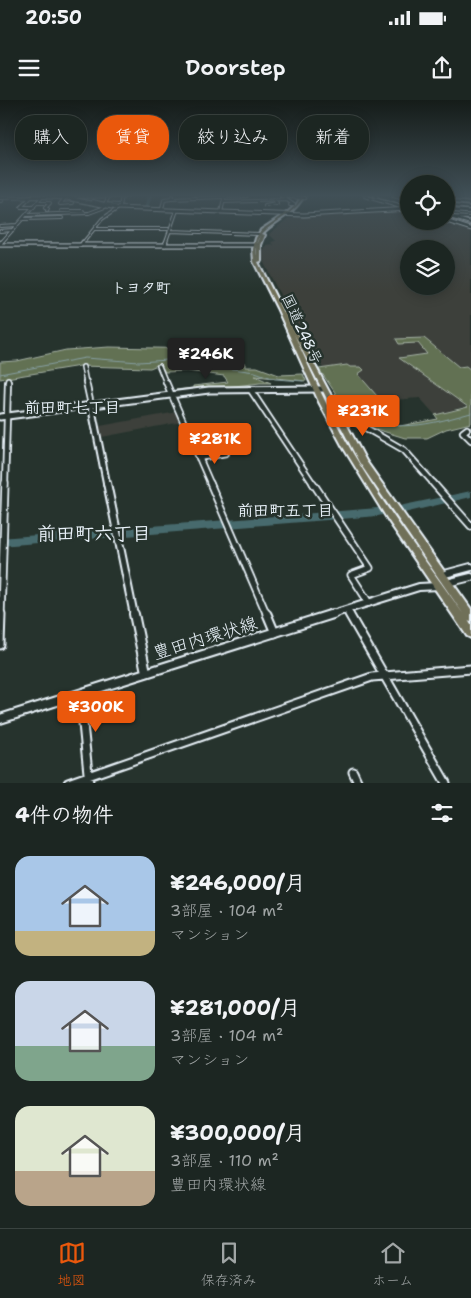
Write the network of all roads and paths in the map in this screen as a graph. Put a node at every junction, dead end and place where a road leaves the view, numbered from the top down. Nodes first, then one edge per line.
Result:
1 (15, 228) edge
2 (268, 228) edge
3 (271, 228) edge
4 (94, 229) joint
5 (175, 229) dead end
6 (13, 230) junction
7 (169, 230) junction
8 (189, 230) dead end
9 (0, 231) edge
10 (260, 234) junction
11 (0, 245) edge
12 (166, 245) junction
13 (256, 245) junction
14 (81, 246) junction
15 (159, 366) dead end
16 (83, 367) dead end
17 (8, 378) dead end
18 (249, 388) junction
19 (320, 389) junction
20 (172, 394) junction
21 (91, 405) junction
22 (335, 411) junction
23 (3, 417) edge
24 (467, 429) dead end
25 (471, 440) edge
26 (226, 453) dead end
27 (199, 458) junction
28 (471, 526) edge
29 (471, 567) edge
30 (442, 574) junction
31 (431, 577) junction
32 (471, 577) edge
33 (448, 583) junction
34 (437, 586) junction
35 (419, 587) junction
36 (369, 603) junction
37 (347, 610) junction
38 (471, 617) edge
39 (275, 633) junction
40 (471, 633) edge
41 (0, 645) edge
42 (471, 669) edge
43 (146, 672) junction
44 (384, 675) junction
45 (80, 694) junction
46 (0, 719) edge
47 (353, 772) dead end
48 (89, 779) edge
49 (68, 783) edge
50 (358, 783) edge
51 (446, 783) edge

1 - 6 street
2 - 10 highway
3 - 13 highway
4 - 7 street
4 - 14 street
5 - 8 street
6 - 9 street
6 - 11 street
7 - 10 street
7 - 12 street
10 - 13 highway
11 - 14 street
12 - 13 street
12 - 14 street
13 - 19 highway, 国道248号
15 - 20 street
16 - 21 street
17 - 23 street
18 - 19 street
18 - 20 street
18 - 36 street
19 - 22 highway, 国道248号
19 - 31 highway, 国道248号
20 - 21 street
20 - 27 street
21 - 23 street
21 - 43 street
22 - 28 street
22 - 30 highway, 国道248号
23 - 41 street
24 - 25 street
26 - 27 street
27 - 39 street
29 - 30 street, 豊田内環状線
30 - 31 street, 豊田内環状線
30 - 33 highway, 国道248号
31 - 34 highway, 国道248号
31 - 35 street, 豊田内環状線
32 - 33 street, 豊田内環状線
33 - 34 street, 豊田内環状線
33 - 38 highway, 国道248号
34 - 35 street, 豊田内環状線
34 - 40 highway, 国道248号
35 - 36 street, 豊田内環状線
36 - 37 street, 豊田内環状線
37 - 39 street, 豊田内環状線
37 - 44 street
39 - 43 street, 豊田内環状線
42 - 44 street
43 - 45 street, 豊田内環状線
44 - 48 street
44 - 51 street
45 - 46 street, 豊田内環状線
45 - 48 street
47 - 50 street
48 - 49 street

